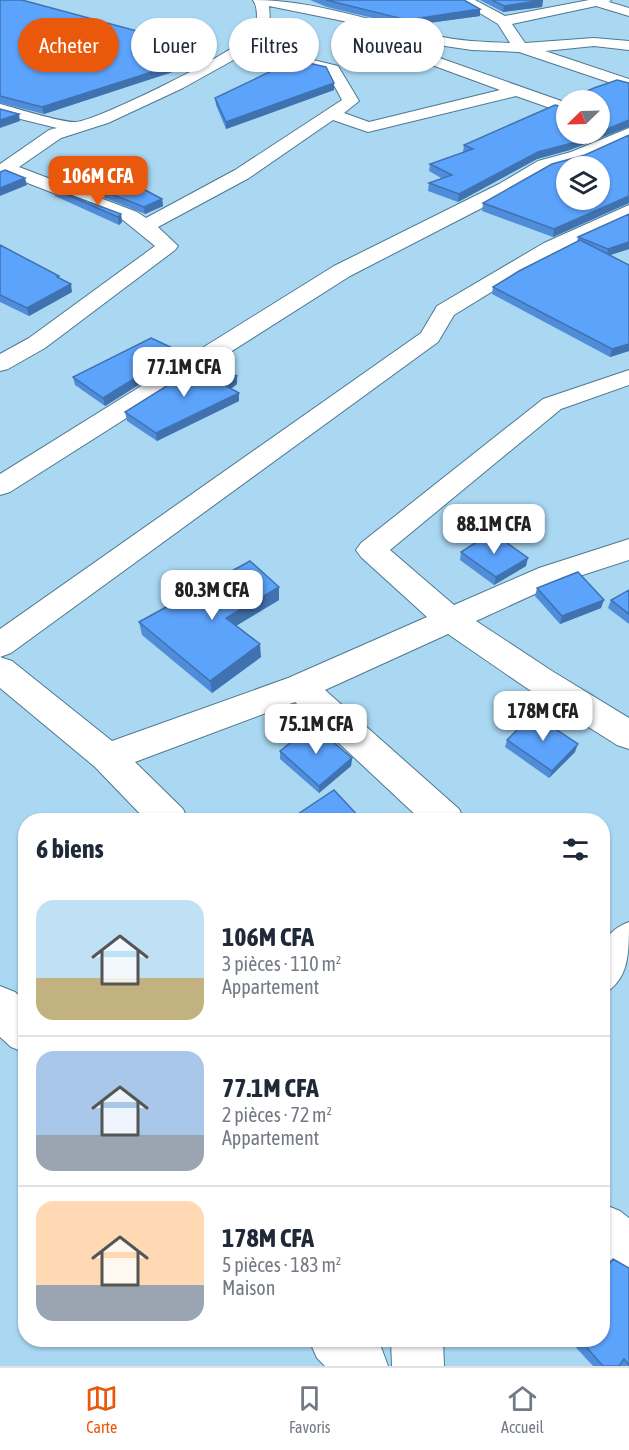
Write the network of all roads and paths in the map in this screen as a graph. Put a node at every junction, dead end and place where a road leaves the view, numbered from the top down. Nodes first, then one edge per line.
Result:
1 (261, 0) edge
2 (465, 0) edge
3 (599, 1) edge
4 (629, 12) edge
5 (263, 18) edge
6 (350, 18) edge
7 (503, 21) junction
8 (444, 42) edge
9 (629, 46) edge
10 (521, 48) junction
11 (229, 56) edge
12 (444, 64) edge
13 (319, 66) edge
14 (629, 84) edge
15 (518, 91) junction
16 (556, 105) edge
17 (0, 109) edge
18 (331, 114) junction
19 (75, 127) junction
20 (622, 130) edge
21 (3, 170) edge
22 (629, 211) edge
23 (145, 226) junction
24 (0, 364) edge
25 (629, 377) edge
26 (0, 486) edge
27 (629, 549) edge
28 (450, 619) junction
29 (0, 645) edge
30 (0, 670) edge
31 (300, 687) junction
32 (629, 735) edge
33 (108, 757) junction
34 (163, 813) edge
35 (438, 813) edge
36 (0, 1007) edge
37 (18, 1024) edge
38 (610, 1234) edge
39 (629, 1250) edge
40 (342, 1347) edge
41 (417, 1347) edge
42 (362, 1366) edge
43 (418, 1366) edge

1 - 5 street
1 - 6 street
2 - 7 street
3 - 4 street
3 - 7 street
7 - 10 street
8 - 10 street
9 - 10 street
10 - 14 street
11 - 19 street
12 - 15 street
13 - 18 street
15 - 16 street
15 - 18 street
17 - 19 street
18 - 23 street
19 - 21 street
20 - 26 street
21 - 23 street
22 - 29 street
23 - 24 street
25 - 28 street
27 - 28 street
28 - 31 street
28 - 32 street
30 - 33 street
31 - 33 street
31 - 35 street
33 - 34 street
36 - 37 street
38 - 39 street
40 - 42 street
41 - 43 street

